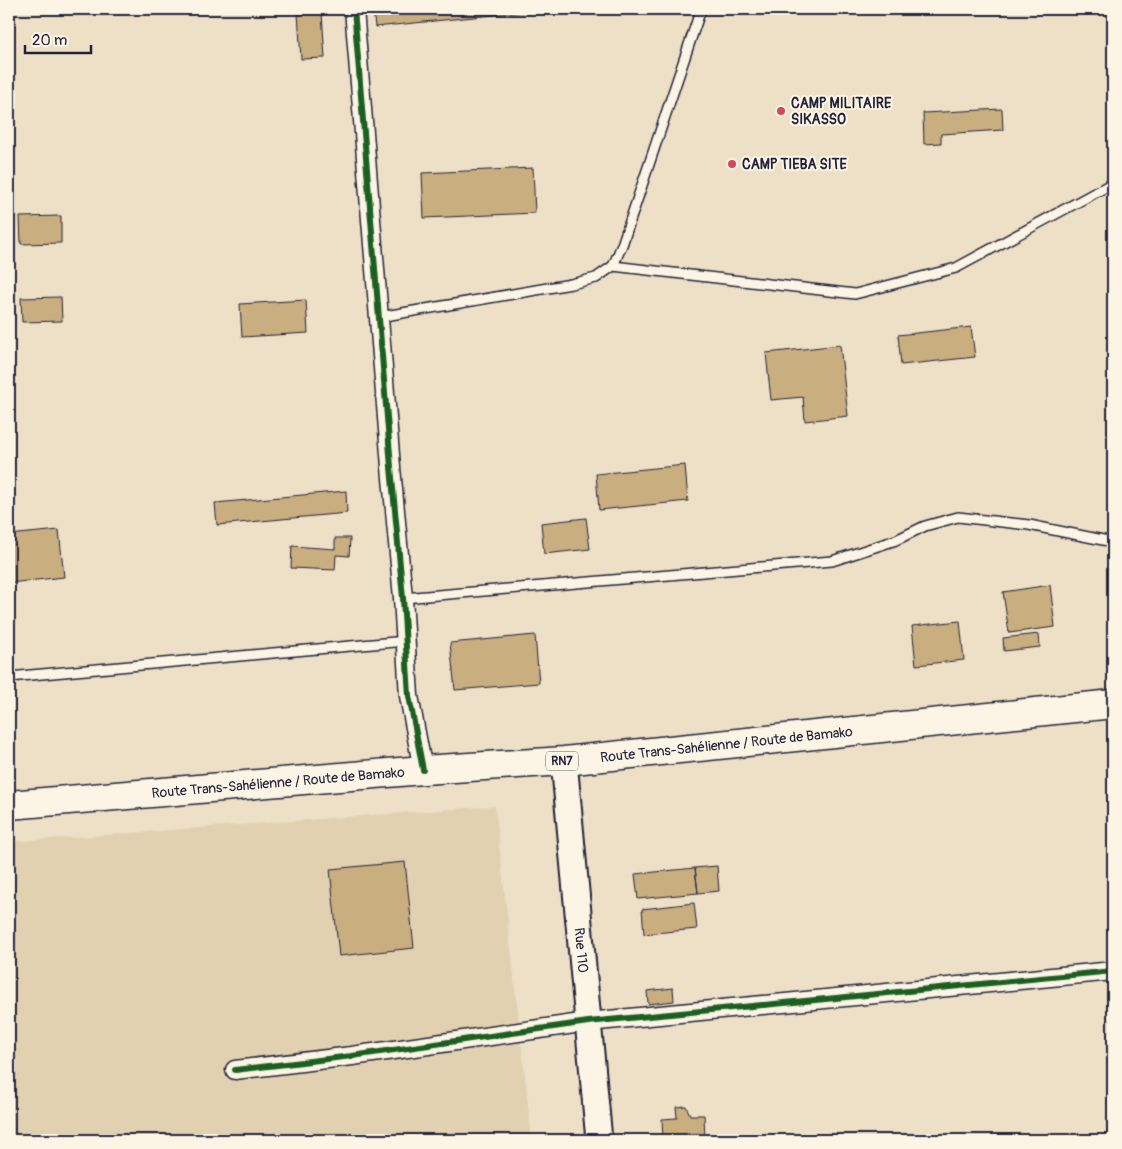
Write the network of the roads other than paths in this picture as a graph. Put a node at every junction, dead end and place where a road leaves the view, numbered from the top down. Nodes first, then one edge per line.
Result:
1 (354, 9) edge
2 (701, 9) edge
3 (1113, 183) edge
4 (613, 266) junction
5 (380, 317) junction
6 (1113, 542) edge
7 (403, 598) junction
8 (406, 641) junction
9 (9, 677) edge
10 (1113, 704) edge
11 (564, 761) junction
12 (423, 770) junction
13 (9, 805) edge
14 (1113, 971) edge
15 (588, 1022) junction
16 (235, 1070) dead end
17 (600, 1140) edge

1 - 5 street
2 - 4 lane
3 - 4 lane
4 - 5 lane
5 - 7 street
6 - 7 lane
7 - 8 street
8 - 9 lane
8 - 12 street
10 - 11 highway, Route Trans-Sahélienne / Route de Bamako / RN7
11 - 12 highway, Route Trans-Sahélienne / Route de Bamako / RN7
11 - 15 street, Rue 110
12 - 13 highway, Route Trans-Sahélienne / Route de Bamako / RN7
14 - 15 street
15 - 16 street
15 - 17 street, Rue 110

